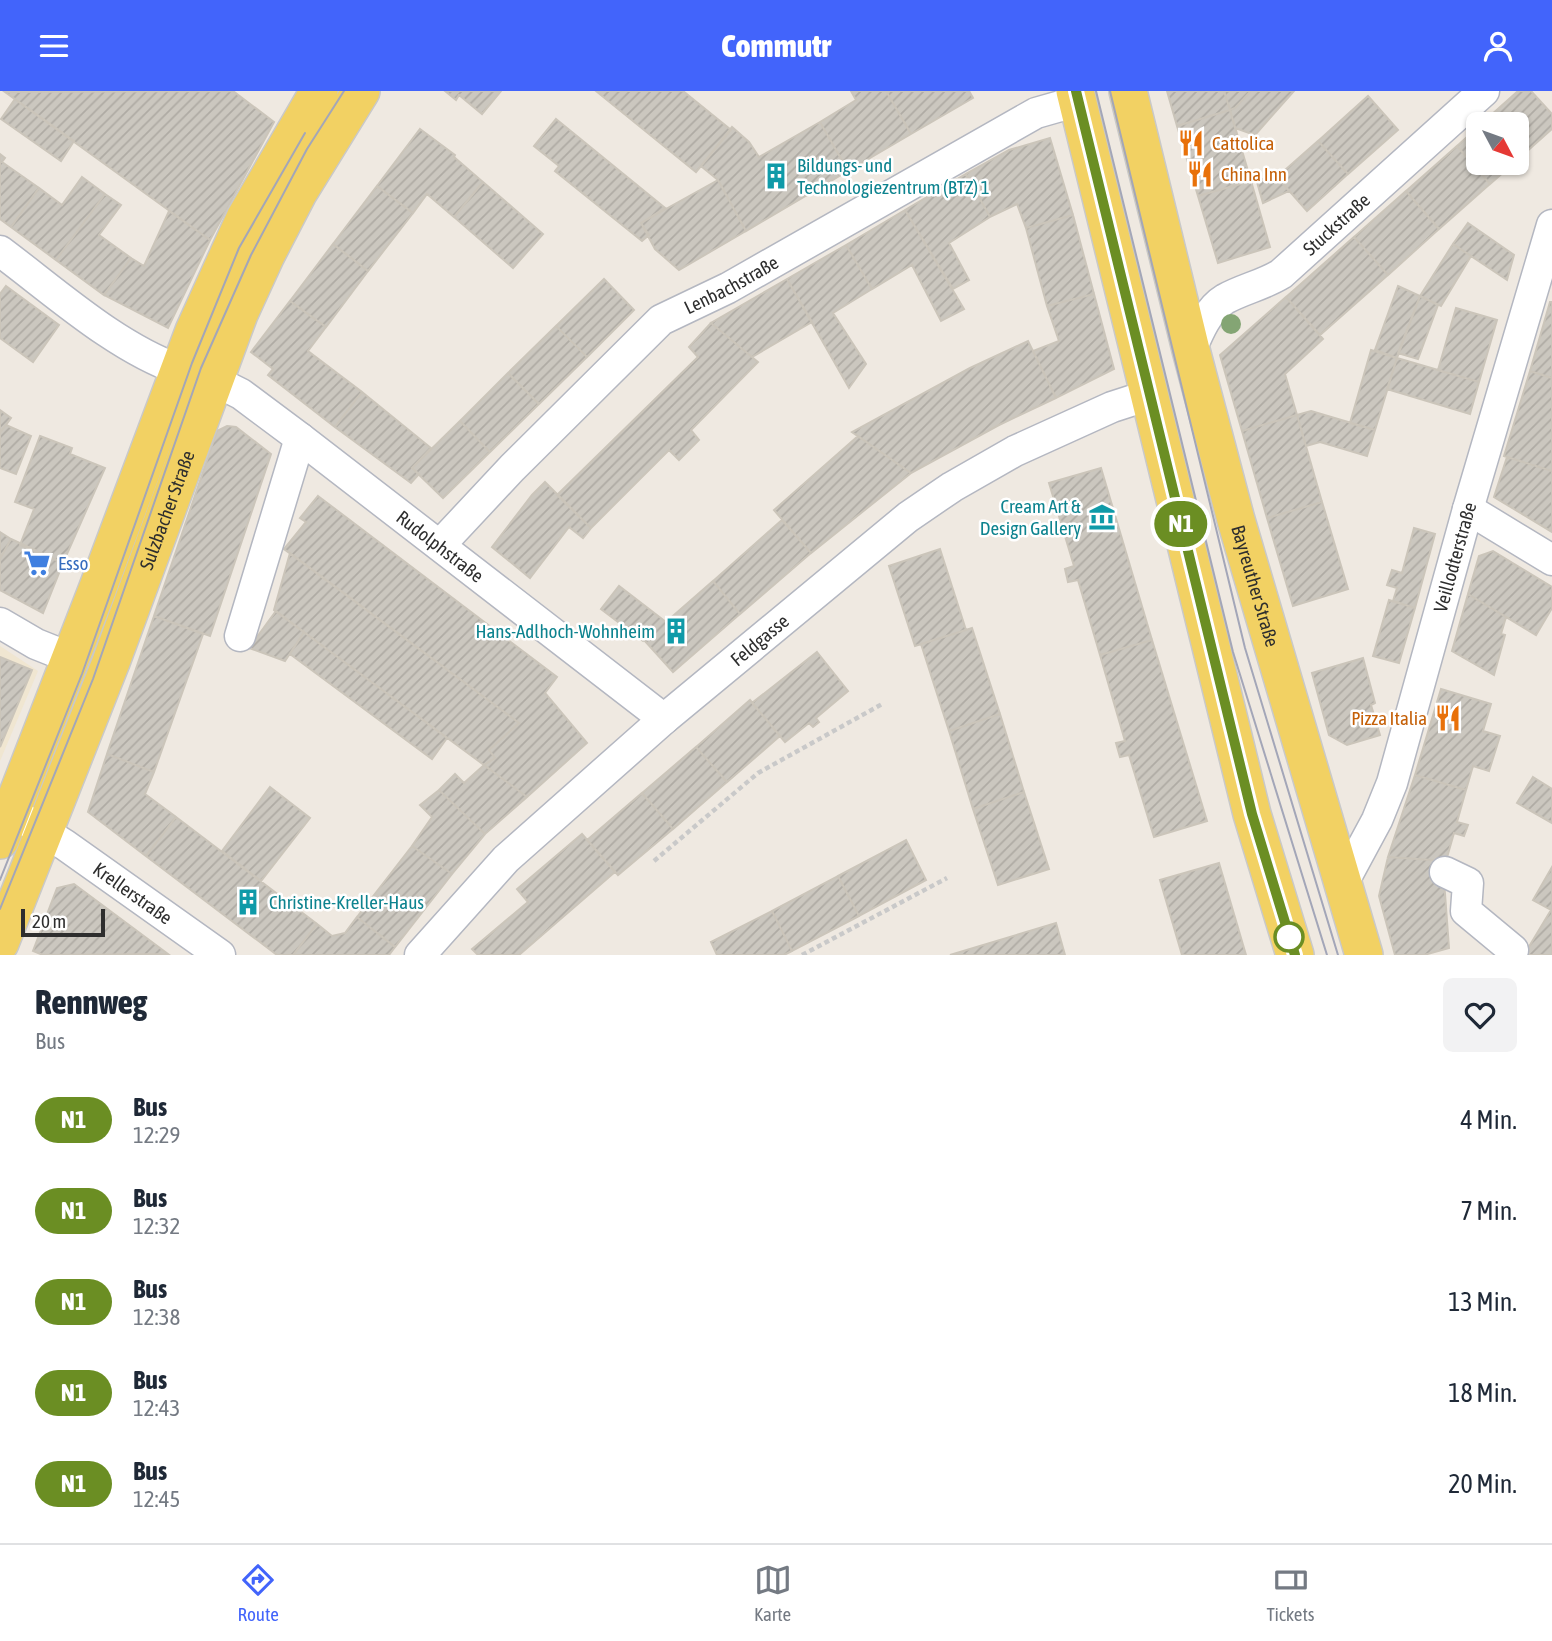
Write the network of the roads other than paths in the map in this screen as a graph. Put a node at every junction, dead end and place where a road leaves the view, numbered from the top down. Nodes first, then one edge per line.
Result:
1 (319, 91) edge
2 (361, 91) edge
3 (1128, 91) edge
4 (1484, 91) edge
5 (1077, 96) edge
6 (1552, 225) edge
7 (0, 251) edge
8 (1545, 279) edge
9 (1191, 350) junction
10 (196, 375) junction
11 (1149, 395) junction
12 (300, 437) junction
13 (1468, 509) junction
14 (440, 545) junction
15 (1552, 560) edge
16 (0, 623) edge
17 (240, 636) dead end
18 (71, 658) junction
19 (664, 719) junction
20 (6, 825) edge
21 (44, 831) junction
22 (1445, 872) dead end
23 (1343, 883) junction
24 (0, 943) edge
25 (1513, 950) dead end
26 (220, 955) edge
27 (420, 955) edge
28 (1295, 955) edge
29 (1364, 955) edge

1 - 10 main road, Sulzbacher Straße
2 - 10 main road, Sulzbacher Straße
3 - 9 main road, Bayreuther Straße
4 - 9 street, Stuckstraße
5 - 11 main road
5 - 14 street, Lenbachstraße
6 - 8 street, Veillodterstraße
7 - 10 street, Rudolphstraße
8 - 13 street, Veillodterstraße
9 - 23 main road, Bayreuther Straße
10 - 12 street, Rudolphstraße
10 - 18 main road, Sulzbacher Straße
10 - 21 main road, Sulzbacher Straße
11 - 19 street, Feldgasse
11 - 28 main road
12 - 14 street, Rudolphstraße
12 - 17 street
13 - 15 street
13 - 23 street, Veillodterstraße
14 - 19 street, Rudolphstraße
16 - 18 street
18 - 20 main road, Sulzbacher Straße
19 - 27 street, Feldgasse
20 - 21 street, Krellerstraße
21 - 24 main road, Sulzbacher Straße
21 - 26 street, Krellerstraße
22 - 25 street
23 - 29 main road, Bayreuther Straße

